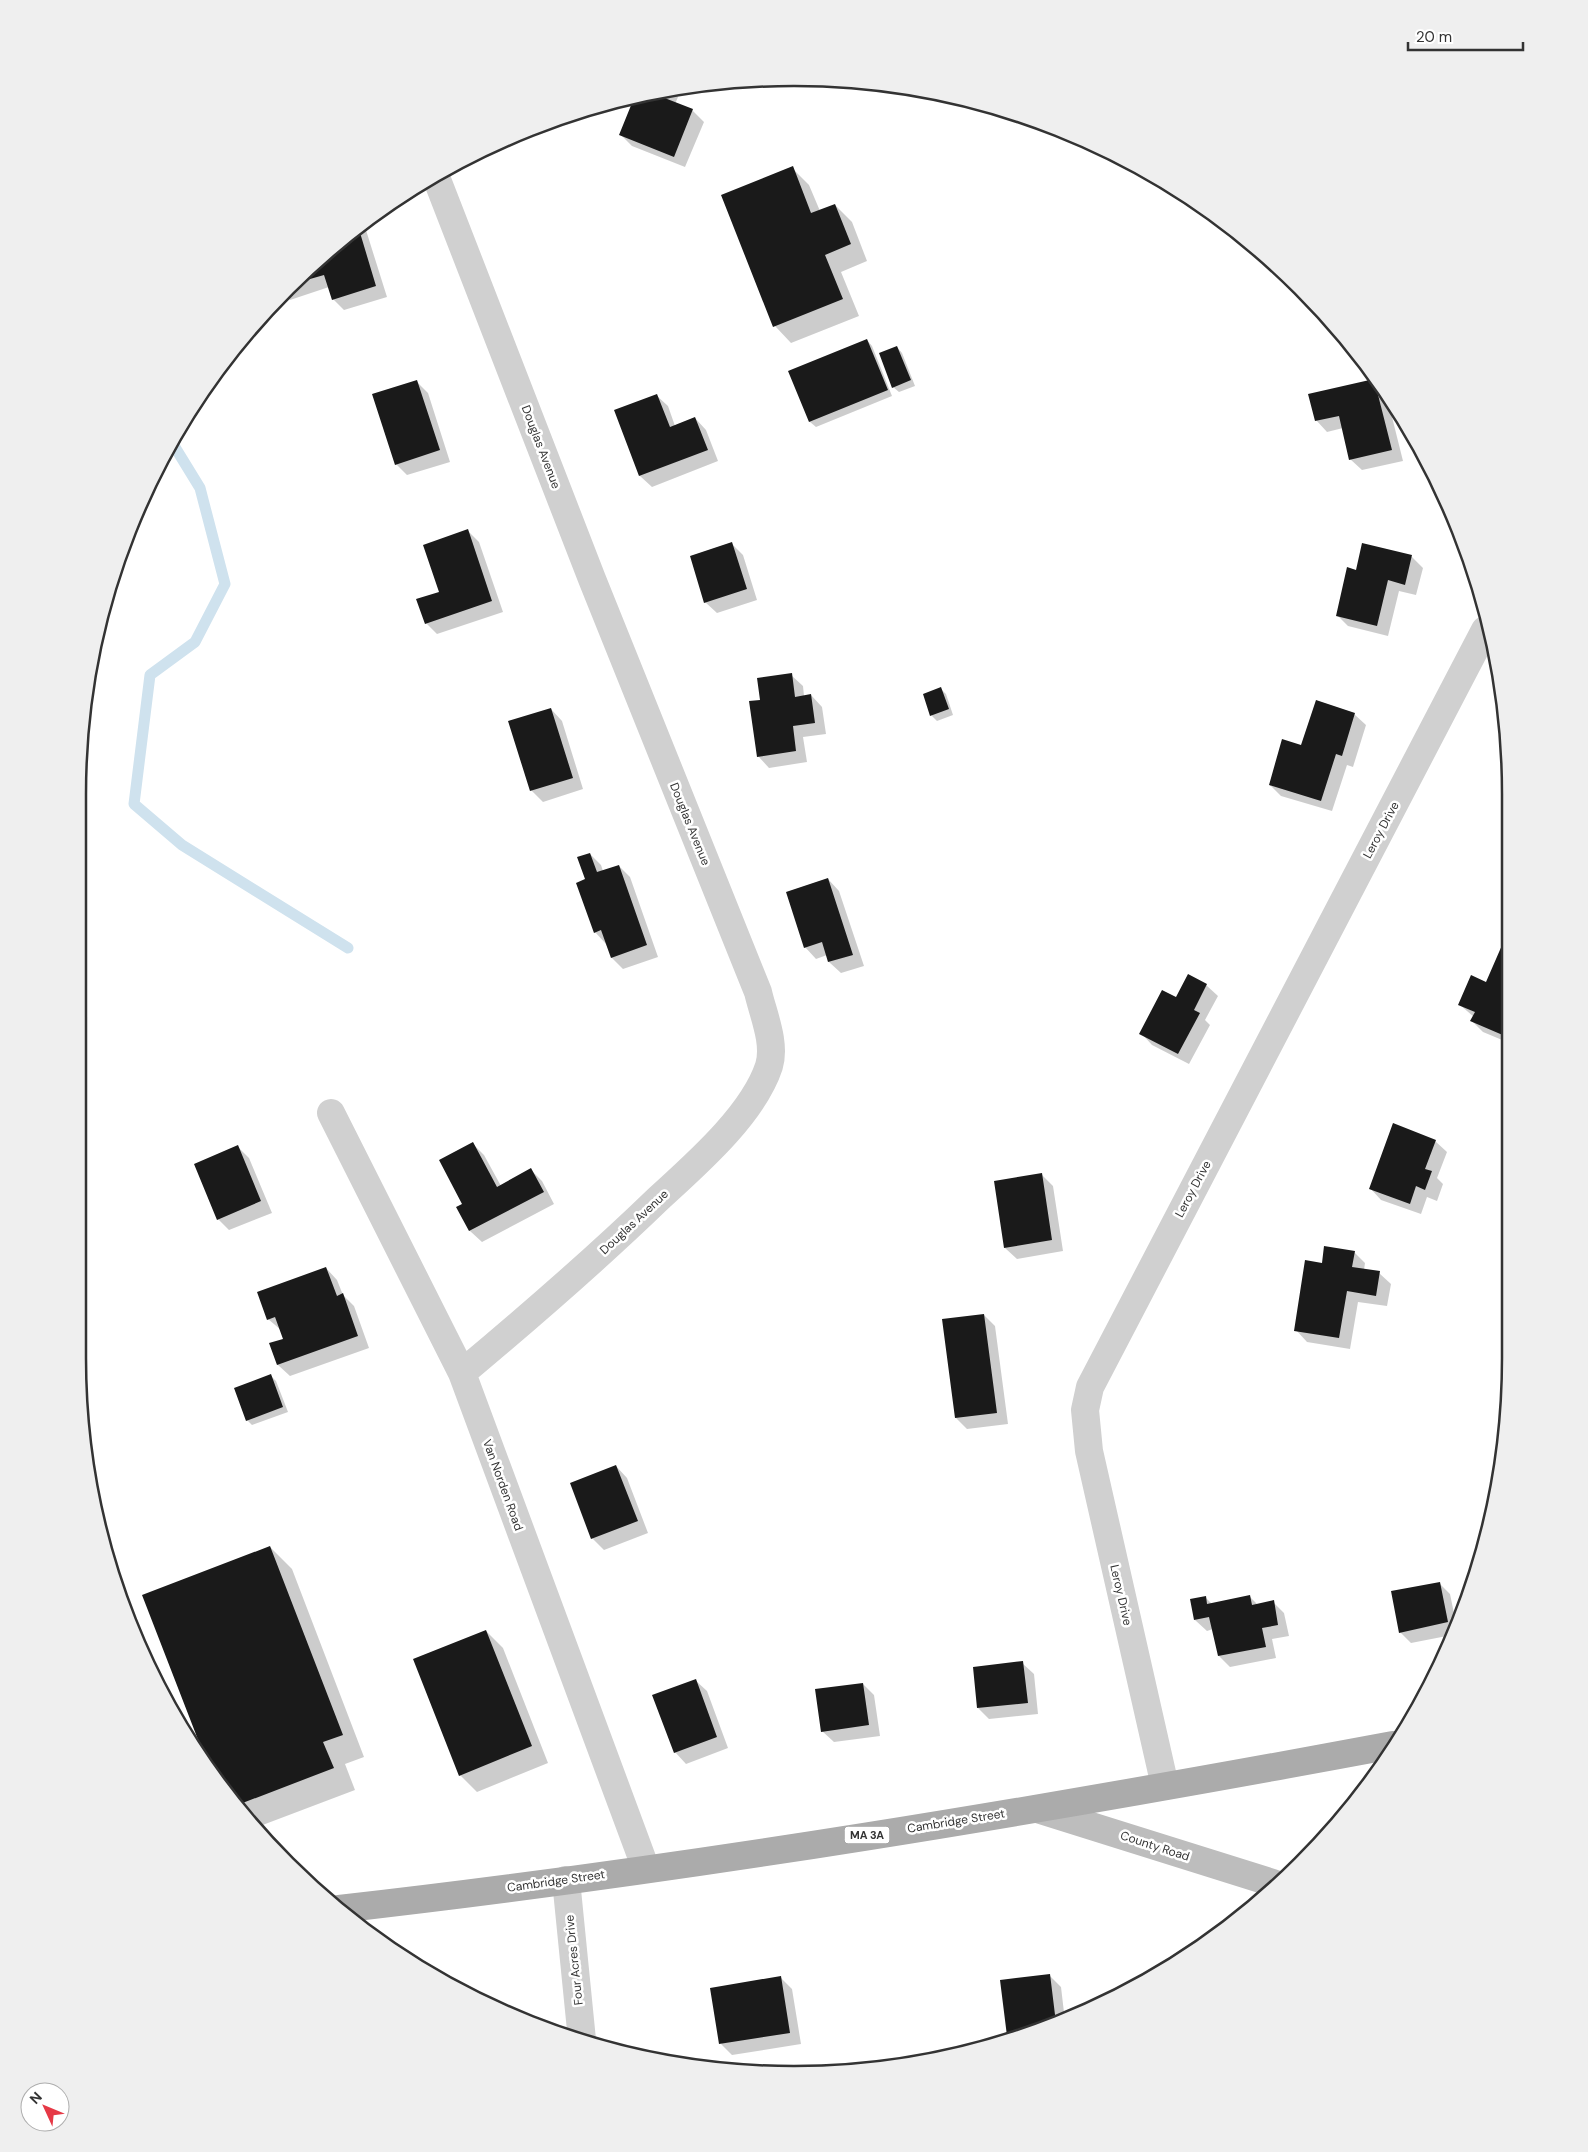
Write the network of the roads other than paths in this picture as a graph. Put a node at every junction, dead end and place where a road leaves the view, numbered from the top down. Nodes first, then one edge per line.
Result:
1 (438, 182) edge
2 (1483, 634) edge
3 (331, 1112) dead end
4 (462, 1373) junction
5 (1385, 1746) edge
6 (1165, 1786) junction
7 (1037, 1809) junction
8 (646, 1869) junction
9 (566, 1880) junction
10 (1269, 1882) edge
11 (348, 1907) edge
12 (581, 2033) edge

1 - 4 street, Douglas Avenue
2 - 6 street, Leroy Drive
3 - 4 street, Van Norden Road
4 - 8 street, Van Norden Road
5 - 6 main road, Cambridge Street / MA 3A
6 - 7 main road, Cambridge Street / MA 3A
7 - 8 main road, Cambridge Street / MA 3A
7 - 10 street, County Road
8 - 9 main road, Cambridge Street / MA 3A
9 - 11 main road, Cambridge Street / MA 3A
9 - 12 street, Four Acres Drive

